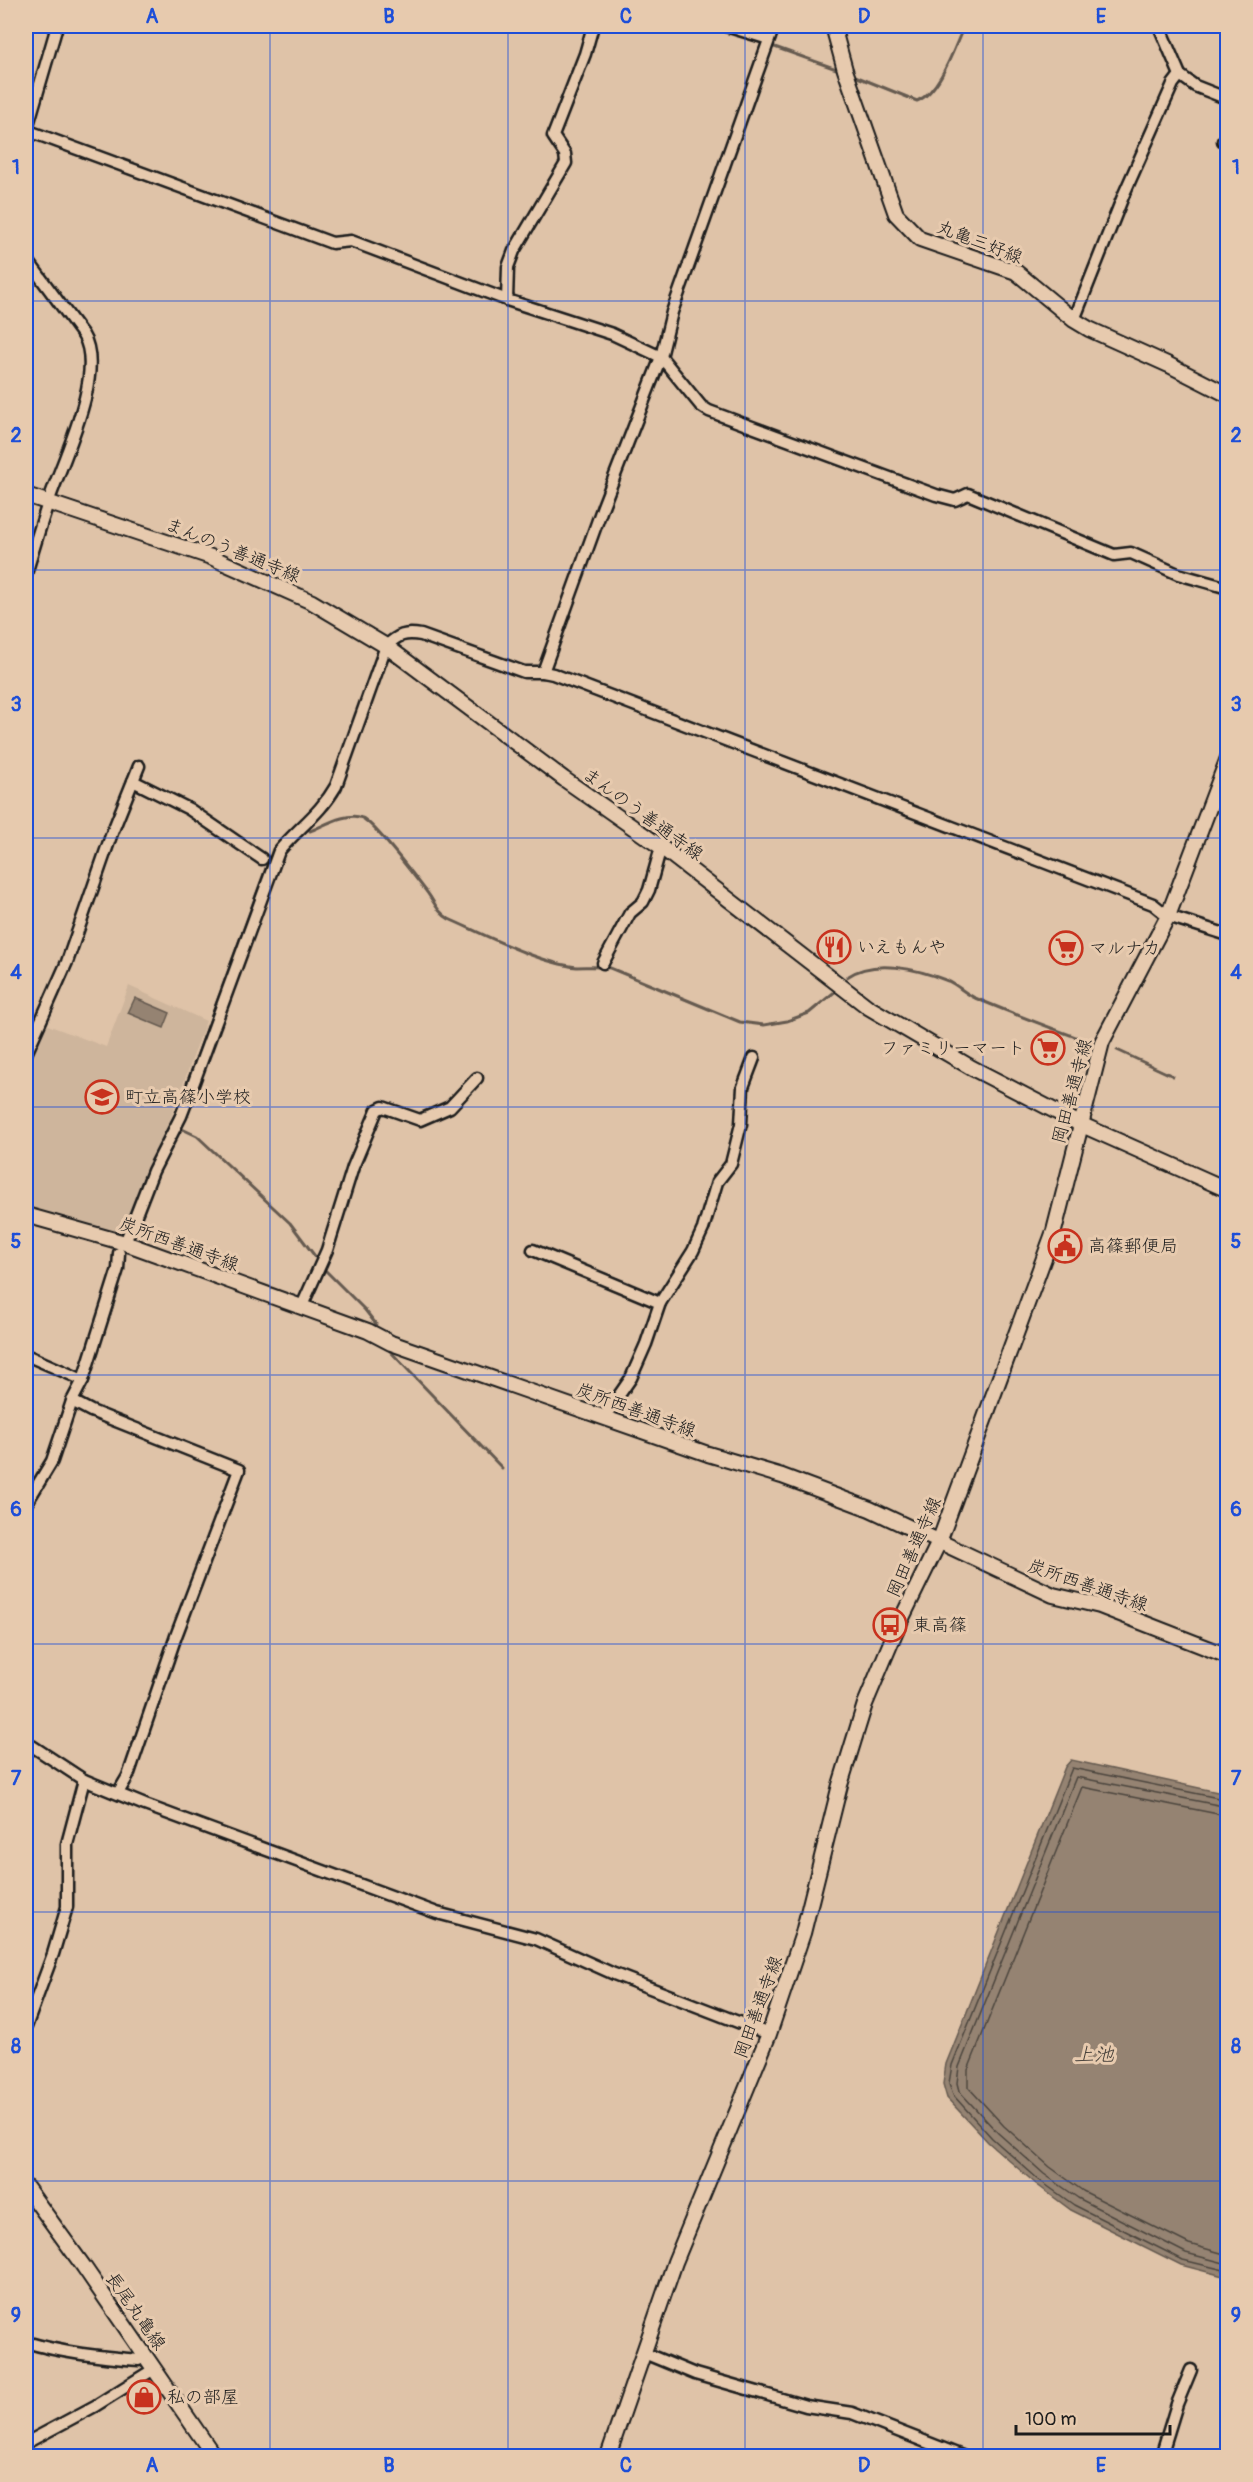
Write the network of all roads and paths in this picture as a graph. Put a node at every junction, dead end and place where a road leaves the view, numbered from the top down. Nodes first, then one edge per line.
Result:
1 (57, 26) edge
2 (593, 26) edge
3 (726, 26) edge
4 (774, 26) edge
5 (833, 26) edge
6 (1159, 26) edge
7 (769, 39) junction
8 (1180, 75) junction
9 (1227, 99) edge
10 (26, 131) edge
11 (26, 258) edge
12 (507, 300) junction
13 (1074, 320) junction
14 (661, 357) junction
15 (1227, 395) edge
16 (26, 495) edge
17 (48, 502) junction
18 (26, 574) edge
19 (1227, 588) edge
20 (386, 646) junction
21 (543, 672) junction
22 (1227, 758) edge
23 (139, 766) dead end
24 (133, 781) junction
25 (661, 847) junction
26 (262, 858) dead end
27 (1168, 916) junction
28 (1227, 935) edge
29 (603, 963) dead end
30 (26, 1054) edge
31 (754, 1058) dead end
32 (477, 1078) dead end
33 (1080, 1124) junction
34 (1227, 1190) edge
35 (26, 1215) edge
36 (122, 1248) junction
37 (533, 1250) dead end
38 (660, 1303) junction
39 (301, 1308) junction
40 (26, 1355) edge
41 (83, 1380) junction
42 (72, 1401) junction
43 (604, 1417) junction
44 (26, 1504) edge
45 (939, 1542) junction
46 (1227, 1656) edge
47 (26, 1742) edge
48 (84, 1780) junction
49 (118, 1793) junction
50 (26, 2027) edge
51 (769, 2034) junction
52 (26, 2187) edge
53 (26, 2342) edge
54 (644, 2354) junction
55 (145, 2355) junction
56 (154, 2369) junction
57 (1191, 2370) dead end
58 (26, 2443) edge
59 (959, 2456) edge
60 (214, 2457) edge
61 (608, 2457) edge
62 (1161, 2457) edge

1 - 10 street
2 - 12 street
3 - 7 street
4 - 7 street
5 - 13 main road, 丸亀三好線
6 - 8 street
7 - 14 street
8 - 9 street
8 - 13 street
10 - 12 street
11 - 17 street
12 - 14 street
13 - 15 main road, 丸亀三好線
14 - 19 street
14 - 21 street
16 - 17 main road, まんのう善通寺線
17 - 18 street
17 - 20 main road, まんのう善通寺線
20 - 21 street
20 - 25 main road, まんのう善通寺線
20 - 36 street
21 - 27 street
22 - 27 main road, 岡田善通寺線
23 - 24 street
24 - 26 street
24 - 30 street
25 - 29 street
25 - 33 main road, まんのう善通寺線
27 - 28 street
27 - 33 main road, 岡田善通寺線
31 - 38 street
32 - 39 street
33 - 34 main road, まんのう善通寺線
33 - 45 main road, 岡田善通寺線
35 - 36 main road, 炭所西善通寺線
36 - 39 main road, 炭所西善通寺線
36 - 41 street
37 - 38 street
38 - 43 street
39 - 43 main road, 炭所西善通寺線
40 - 41 street
41 - 42 street
42 - 44 street
42 - 49 street
43 - 45 main road, 炭所西善通寺線
45 - 46 main road, 炭所西善通寺線
45 - 51 main road, 岡田善通寺線
47 - 48 street
48 - 49 street
48 - 50 street
49 - 51 street
51 - 54 main road, 岡田善通寺線
52 - 55 main road, 長尾丸亀線
53 - 55 street
54 - 59 street
54 - 61 main road, 岡田善通寺線
55 - 56 main road, 長尾丸亀線
56 - 58 street
56 - 60 main road, 長尾丸亀線
57 - 62 street

